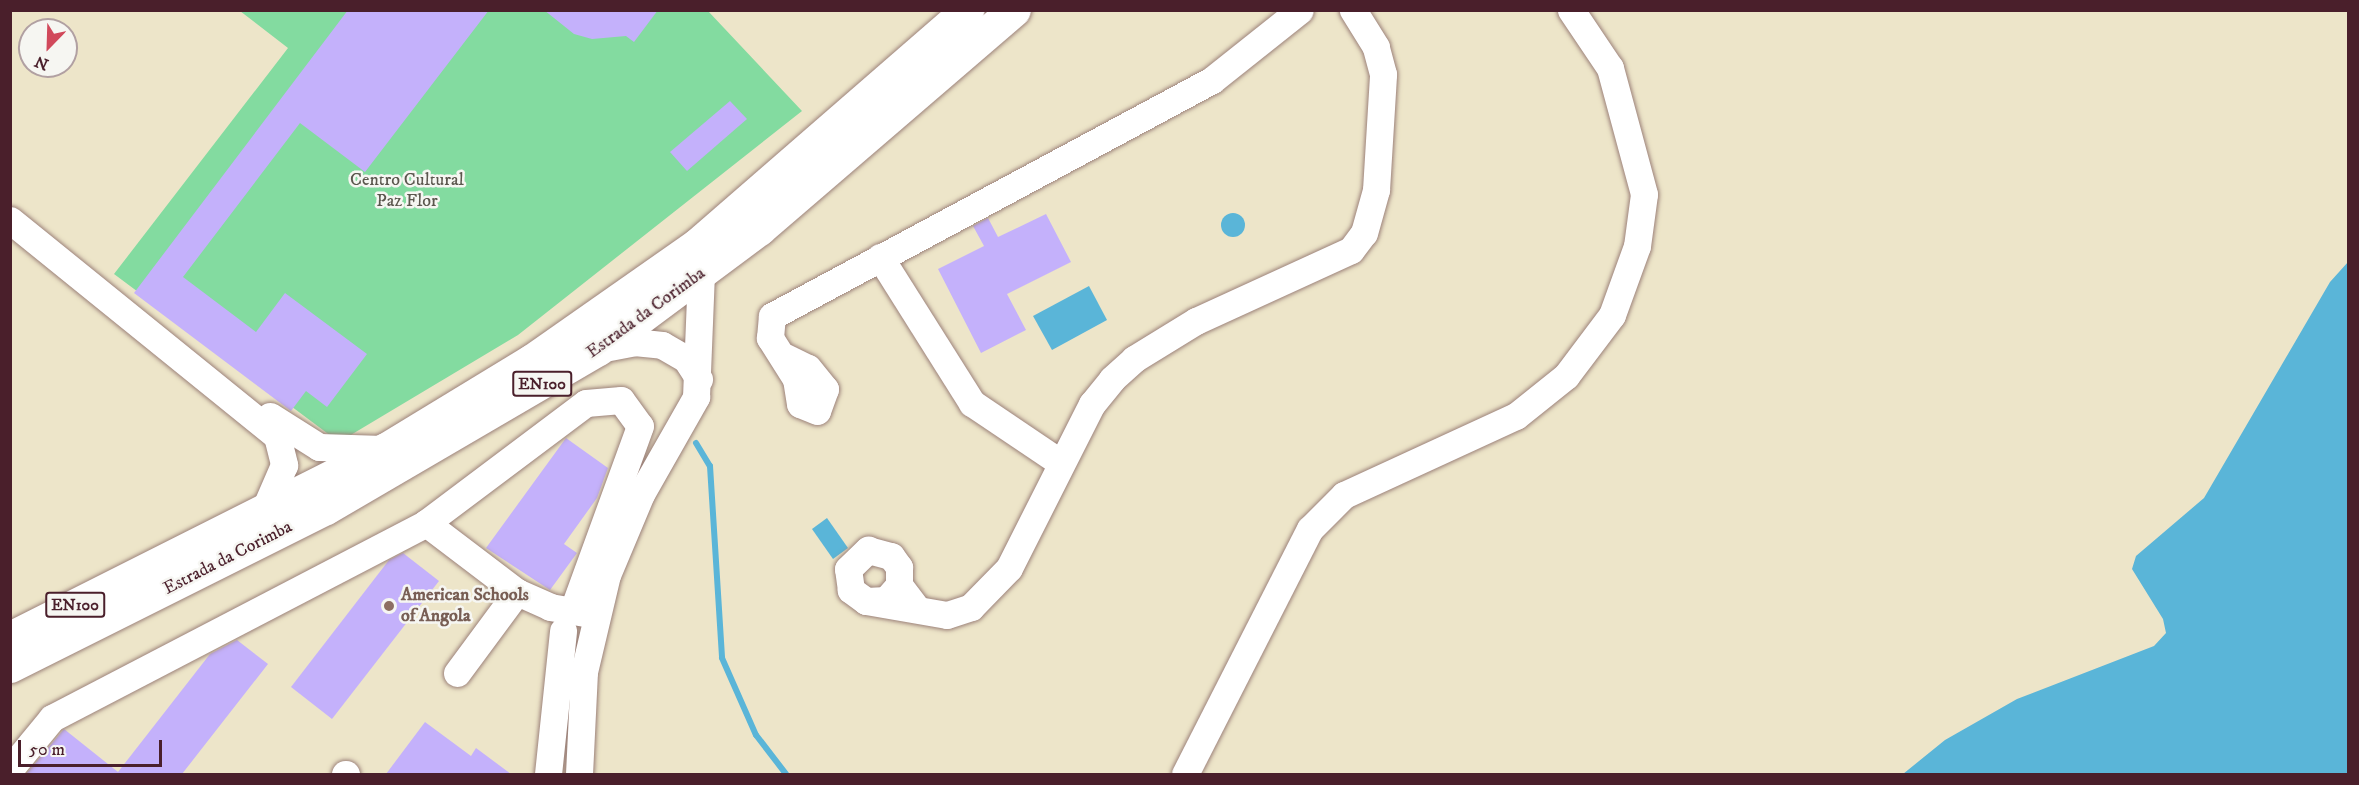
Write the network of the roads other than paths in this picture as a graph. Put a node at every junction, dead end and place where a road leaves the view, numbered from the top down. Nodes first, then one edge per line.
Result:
1 (967, 10) edge
2 (1014, 10) edge
3 (1300, 10) edge
4 (1353, 10) edge
5 (1571, 10) edge
6 (10, 220) edge
7 (880, 257) junction
8 (701, 274) junction
9 (598, 349) junction
10 (785, 357) dead end
11 (699, 379) junction
12 (243, 406) junction
13 (386, 448) junction
14 (1061, 463) junction
15 (264, 511) junction
16 (426, 523) junction
17 (898, 585) junction
18 (517, 592) junction
19 (866, 601) junction
20 (917, 609) junction
21 (580, 623) junction
22 (10, 638) edge
23 (10, 666) edge
24 (457, 673) dead end
25 (10, 769) edge
26 (548, 774) edge
27 (579, 774) edge
28 (1185, 774) edge

1 - 13 main road, Estrada da Corimba / EN100
2 - 8 main road, Estrada da Corimba / EN100
3 - 7 street
4 - 14 street
5 - 28 street
6 - 12 street
7 - 10 street
7 - 14 street
8 - 9 main road, Estrada da Corimba / EN100
8 - 11 street
9 - 11 street
9 - 23 main road, Estrada da Corimba / EN100
11 - 21 street
12 - 13 street
12 - 15 street
13 - 15 main road, Estrada da Corimba / EN100
14 - 20 street
15 - 22 main road, Estrada da Corimba / EN100
16 - 18 street
16 - 21 street
16 - 25 street
17 - 19 street
17 - 19 street
17 - 20 street
18 - 21 street
18 - 24 street
19 - 20 street
21 - 26 street
21 - 27 street

